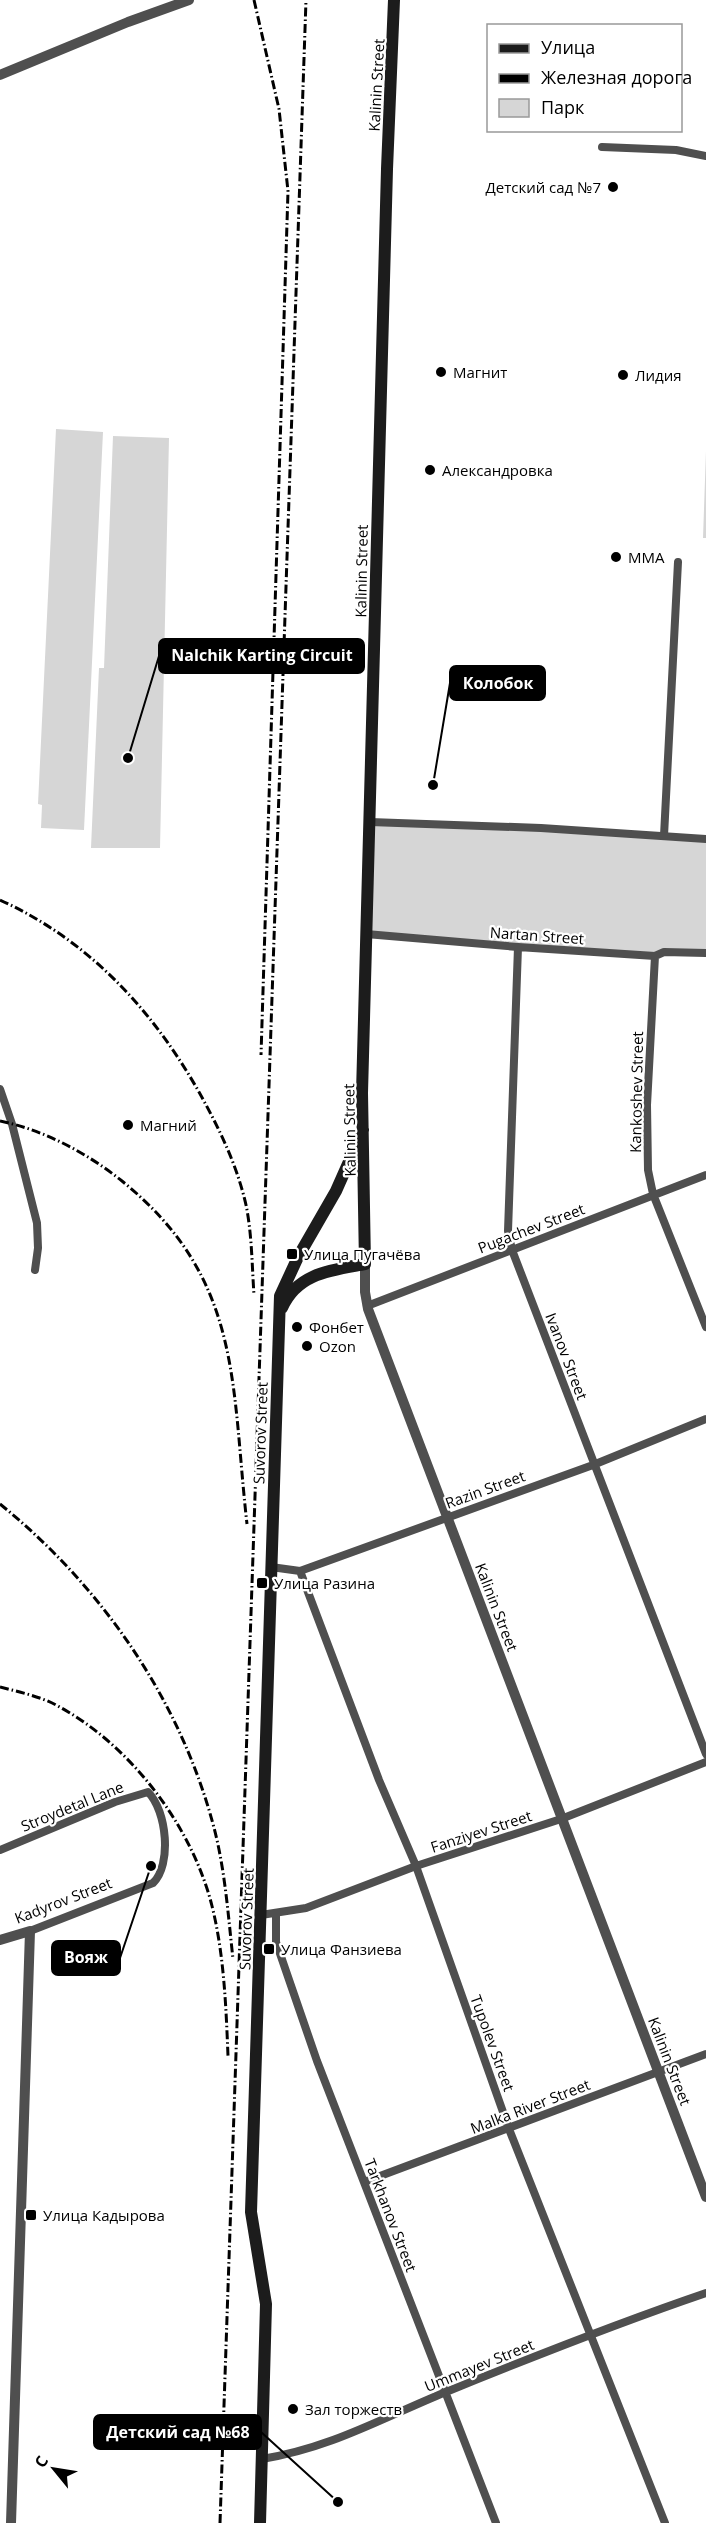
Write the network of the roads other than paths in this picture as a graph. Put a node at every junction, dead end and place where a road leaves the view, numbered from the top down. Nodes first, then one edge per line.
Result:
1 (189, 0) edge
2 (394, 0) edge
3 (0, 75) edge
4 (602, 147) dead end
5 (706, 156) edge
6 (678, 562) dead end
7 (370, 822) junction
8 (664, 836) junction
9 (706, 839) edge
10 (366, 934) junction
11 (518, 947) junction
12 (706, 953) edge
13 (655, 956) junction
14 (0, 1089) edge
15 (363, 1130) junction
16 (706, 1175) edge
17 (653, 1194) junction
18 (512, 1250) junction
19 (365, 1264) junction
20 (35, 1269) dead end
21 (367, 1306) junction
22 (279, 1315) junction
23 (706, 1327) edge
24 (706, 1419) edge
25 (593, 1465) junction
26 (446, 1517) junction
27 (271, 1567) junction
28 (300, 1571) junction
29 (706, 1754) edge
30 (706, 1762) edge
31 (561, 1819) junction
32 (0, 1850) edge
33 (416, 1866) junction
34 (137, 1888) joint
35 (276, 1914) junction
36 (261, 1915) junction
37 (30, 1931) junction
38 (0, 1940) edge
39 (706, 2054) edge
40 (658, 2072) junction
41 (509, 2129) junction
42 (364, 2182) junction
43 (706, 2197) edge
44 (706, 2293) edge
45 (590, 2336) junction
46 (445, 2393) junction
47 (262, 2459) junction
48 (11, 2523) edge
49 (260, 2523) edge
50 (496, 2523) edge
51 (665, 2523) edge

1 - 3 street
2 - 7 main road, Kalinin Street
4 - 5 street
6 - 8 street
7 - 8 street
7 - 10 main road, Kalinin Street
8 - 9 street
10 - 11 street, Nartan Street
10 - 15 main road, Kalinin Street
11 - 13 street, Nartan Street
11 - 18 street, Ivanov Street
12 - 13 street, Nartan Street
13 - 17 street, Kankoshev Street
14 - 20 street
15 - 19 main road, Kalinin Street
15 - 22 main road, Suvorov Street
16 - 17 street, Pugachev Street
17 - 18 street, Pugachev Street
17 - 23 street, Kankoshev Street
18 - 21 street, Pugachev Street
18 - 25 street, Ivanov Street
19 - 21 street, Kalinin Street
19 - 22 main road
21 - 26 street, Kalinin Street
22 - 27 main road, Suvorov Street
24 - 25 street, Razin Street
25 - 26 street, Razin Street
25 - 29 street, Ivanov Street
26 - 28 street, Razin Street
26 - 31 street, Kalinin Street
27 - 28 street, Razin Street
27 - 36 main road, Suvorov Street
28 - 33 street, Tupolev Street
30 - 31 street, Fanziyev Street
31 - 33 street, Fanziyev Street
31 - 40 street, Kalinin Street
32 - 34 street, Stroydetal Lane
33 - 35 street, Fanziyev Street
33 - 41 street, Tupolev Street
34 - 37 street, Kadyrov Street
35 - 36 street, Fanziyev Street
35 - 42 street, Tarkhanov Street
36 - 47 main road, Suvorov Street
37 - 38 street, Kadyrov Street
37 - 48 street
39 - 40 street, Malka River Street
40 - 41 street, Malka River Street
40 - 43 street, Kalinin Street
41 - 42 street, Malka River Street
41 - 45 street, Tupolev Street
42 - 46 street, Tarkhanov Street
44 - 45 street, Ummayev Street
45 - 46 street, Ummayev Street
45 - 51 street, Tupolev Street
46 - 47 street, Ummayev Street
46 - 50 street, Tarkhanov Street
47 - 49 main road, Suvorov Street

